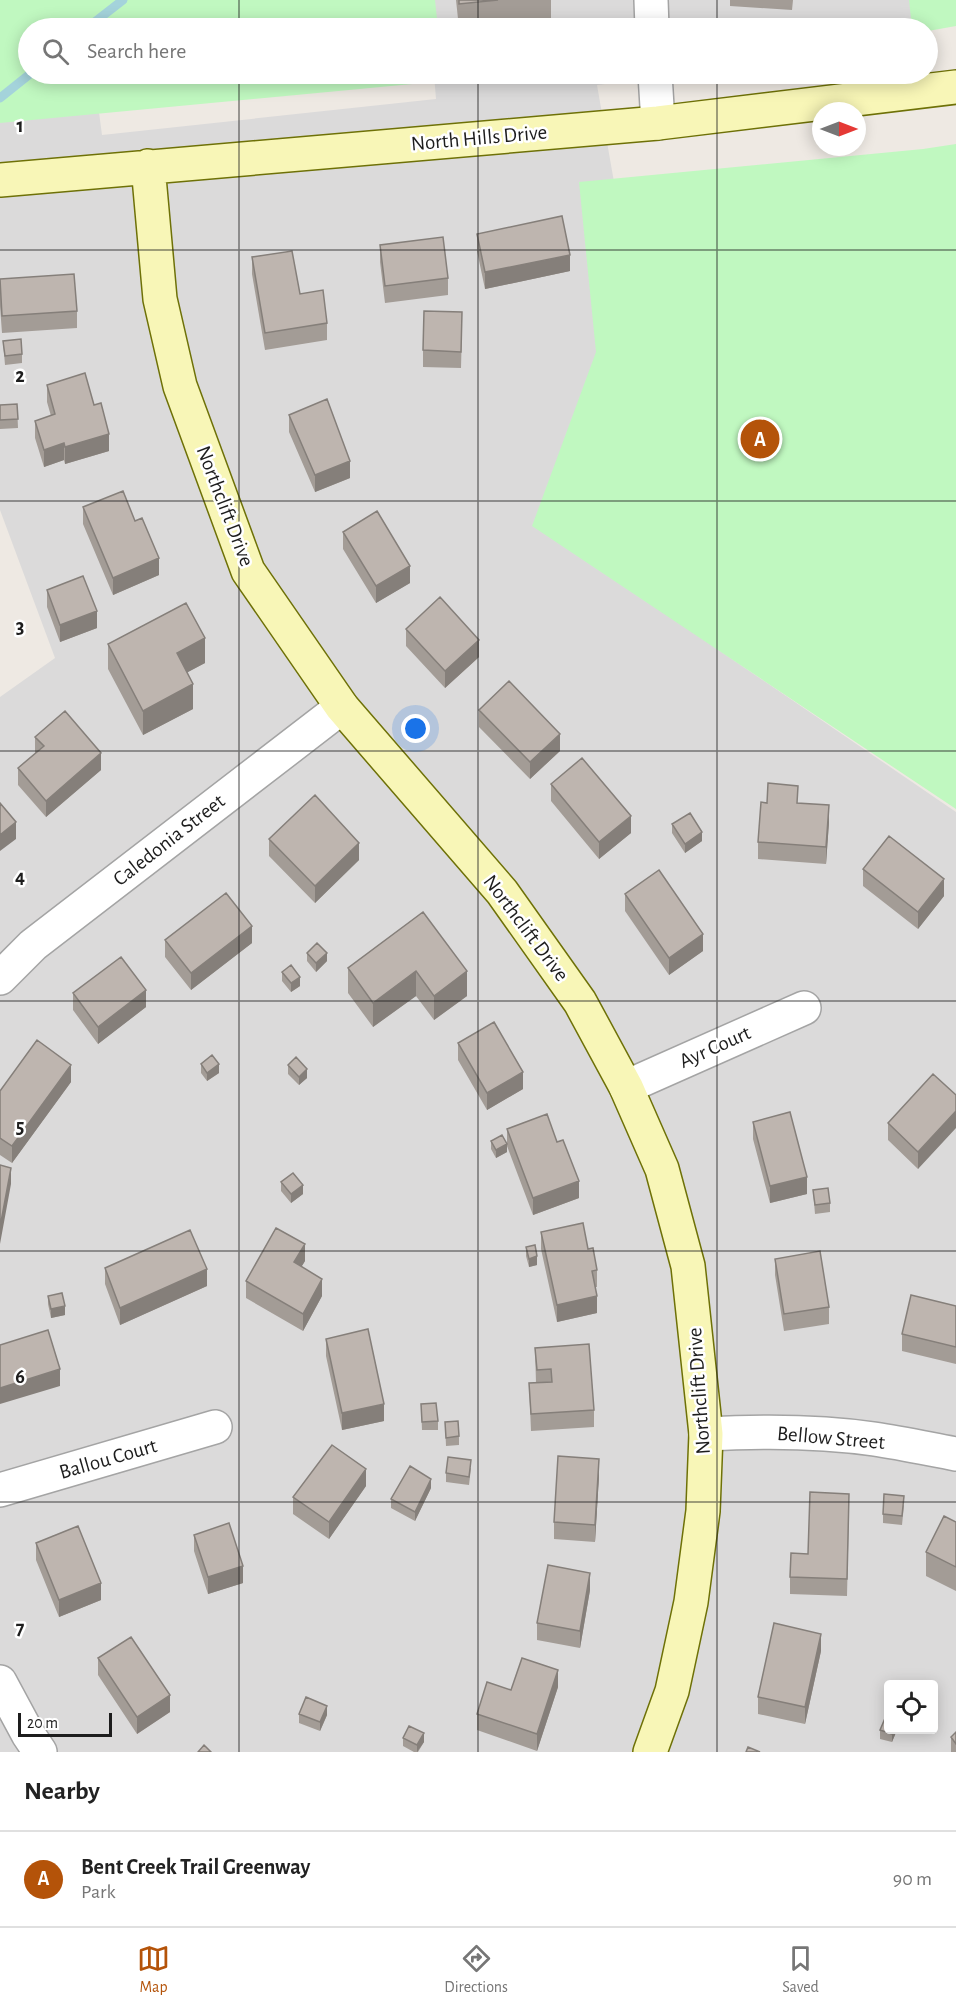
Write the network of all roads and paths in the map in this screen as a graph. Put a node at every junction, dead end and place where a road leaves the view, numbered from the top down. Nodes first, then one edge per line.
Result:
1 (651, 0) edge
2 (652, 18) edge
3 (656, 84) edge
4 (956, 87) edge
5 (658, 123) junction
6 (148, 166) junction
7 (0, 180) edge
8 (342, 707) junction
9 (0, 978) edge
10 (804, 1008) dead end
11 (626, 1087) junction
12 (216, 1427) dead end
13 (706, 1434) junction
14 (956, 1454) edge
15 (0, 1490) edge
16 (0, 1682) edge
17 (40, 1752) edge
18 (650, 1752) edge

1 - 2 street
3 - 5 street
4 - 5 street, North Hills Drive
5 - 6 street, North Hills Drive
6 - 7 street, North Hills Drive
6 - 8 street, Northclift Drive
8 - 9 street, Caledonia Street
8 - 11 street, Northclift Drive
10 - 11 street, Ayr Court
11 - 13 street, Northclift Drive
12 - 15 street, Ballou Court
13 - 14 street, Bellow Street
13 - 18 street, Northclift Drive
16 - 17 street

